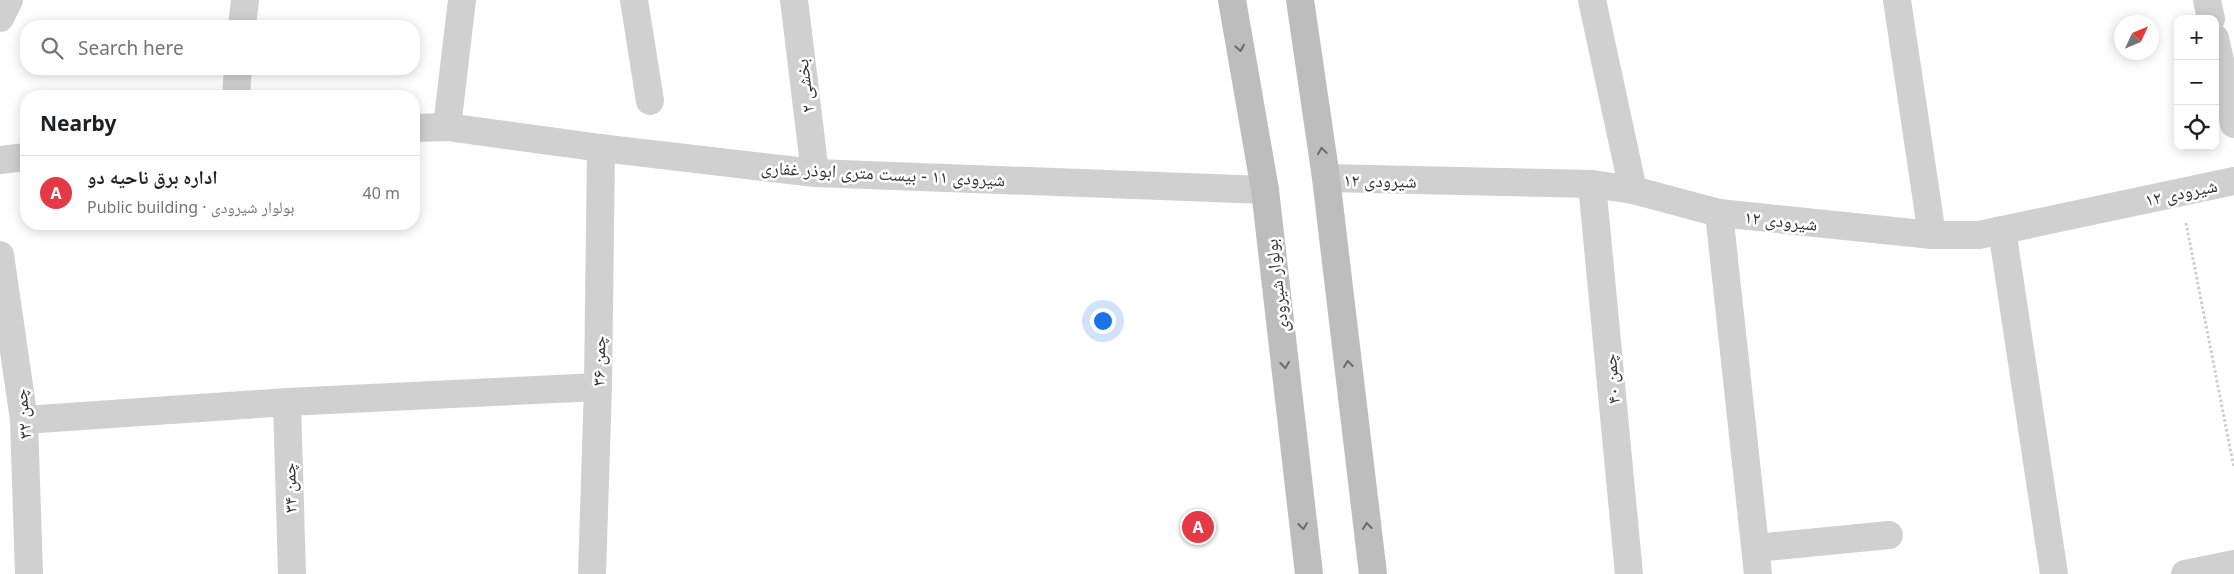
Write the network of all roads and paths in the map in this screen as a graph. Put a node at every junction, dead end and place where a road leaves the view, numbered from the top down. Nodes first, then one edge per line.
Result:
1 (9, 0) edge
2 (245, 0) edge
3 (462, 0) edge
4 (634, 0) edge
5 (794, 0) edge
6 (1232, 0) edge
7 (1300, 0) edge
8 (1592, 0) edge
9 (1897, 0) edge
10 (2207, 0) edge
11 (2210, 15) edge
12 (0, 18) edge
13 (243, 20) edge
14 (2219, 56) edge
15 (238, 75) edge
16 (236, 90) edge
17 (650, 101) dead end
18 (2234, 124) edge
19 (447, 127) junction
20 (420, 128) edge
21 (601, 148) junction
22 (20, 158) edge
23 (0, 160) edge
24 (814, 173) junction
25 (1326, 178) junction
26 (2234, 181) edge
27 (1592, 184) junction
28 (1265, 190) junction
29 (1633, 190) junction
30 (2180, 193) junction
31 (1719, 213) junction
32 (2002, 230) junction
33 (1932, 235) junction
34 (0, 255) edge
35 (598, 387) junction
36 (287, 402) junction
37 (24, 420) junction
38 (2234, 468) edge
39 (1889, 535) dead end
40 (1756, 548) junction
41 (2234, 564) edge
42 (29, 574) edge
43 (292, 574) edge
44 (592, 574) edge
45 (1308, 574) edge
46 (1373, 574) edge
47 (1629, 574) edge
48 (1758, 574) edge
49 (2054, 574) edge
50 (2185, 574) edge

1 - 12 street
2 - 13 street
3 - 19 street
4 - 17 street
5 - 24 street, بخشی ۲
6 -> 28 main road, بولوار شیرودی
25 -> 7 main road
8 - 29 street
9 - 33 street
10 - 11 street
14 - 18 street
15 - 16 street
19 - 20 street, شیرودی ۱۱ - بیست متری ابوذر غفاری
19 - 21 street, شیرودی ۱۱ - بیست متری ابوذر غفاری
21 - 24 street, شیرودی ۱۱ - بیست متری ابوذر غفاری
21 - 35 street, چمن ۳۶
22 - 23 street
24 - 28 street, شیرودی ۱۱ - بیست متری ابوذر غفاری
25 - 27 street, شیرودی ۱۲
46 -> 25 main road
26 - 30 street, شیرودی ۱۲
27 - 29 street, شیرودی ۱۲
27 - 47 street, چمن ۴۰
28 -> 45 main road, بولوار شیرودی
29 - 31 street, شیرودی ۱۲
30 - 32 street, شیرودی ۱۲
30 - 38 path
31 - 33 street, شیرودی ۱۲
31 - 40 street
32 - 33 street, شیرودی ۱۲
32 - 49 street
34 - 37 street, چمن ۳۲
35 - 36 street
35 - 44 street, چمن ۳۶
36 - 37 street
36 - 43 street, چمن ۳۴
37 - 42 street, چمن ۳۲
39 - 40 street
40 - 48 street
41 - 50 street

